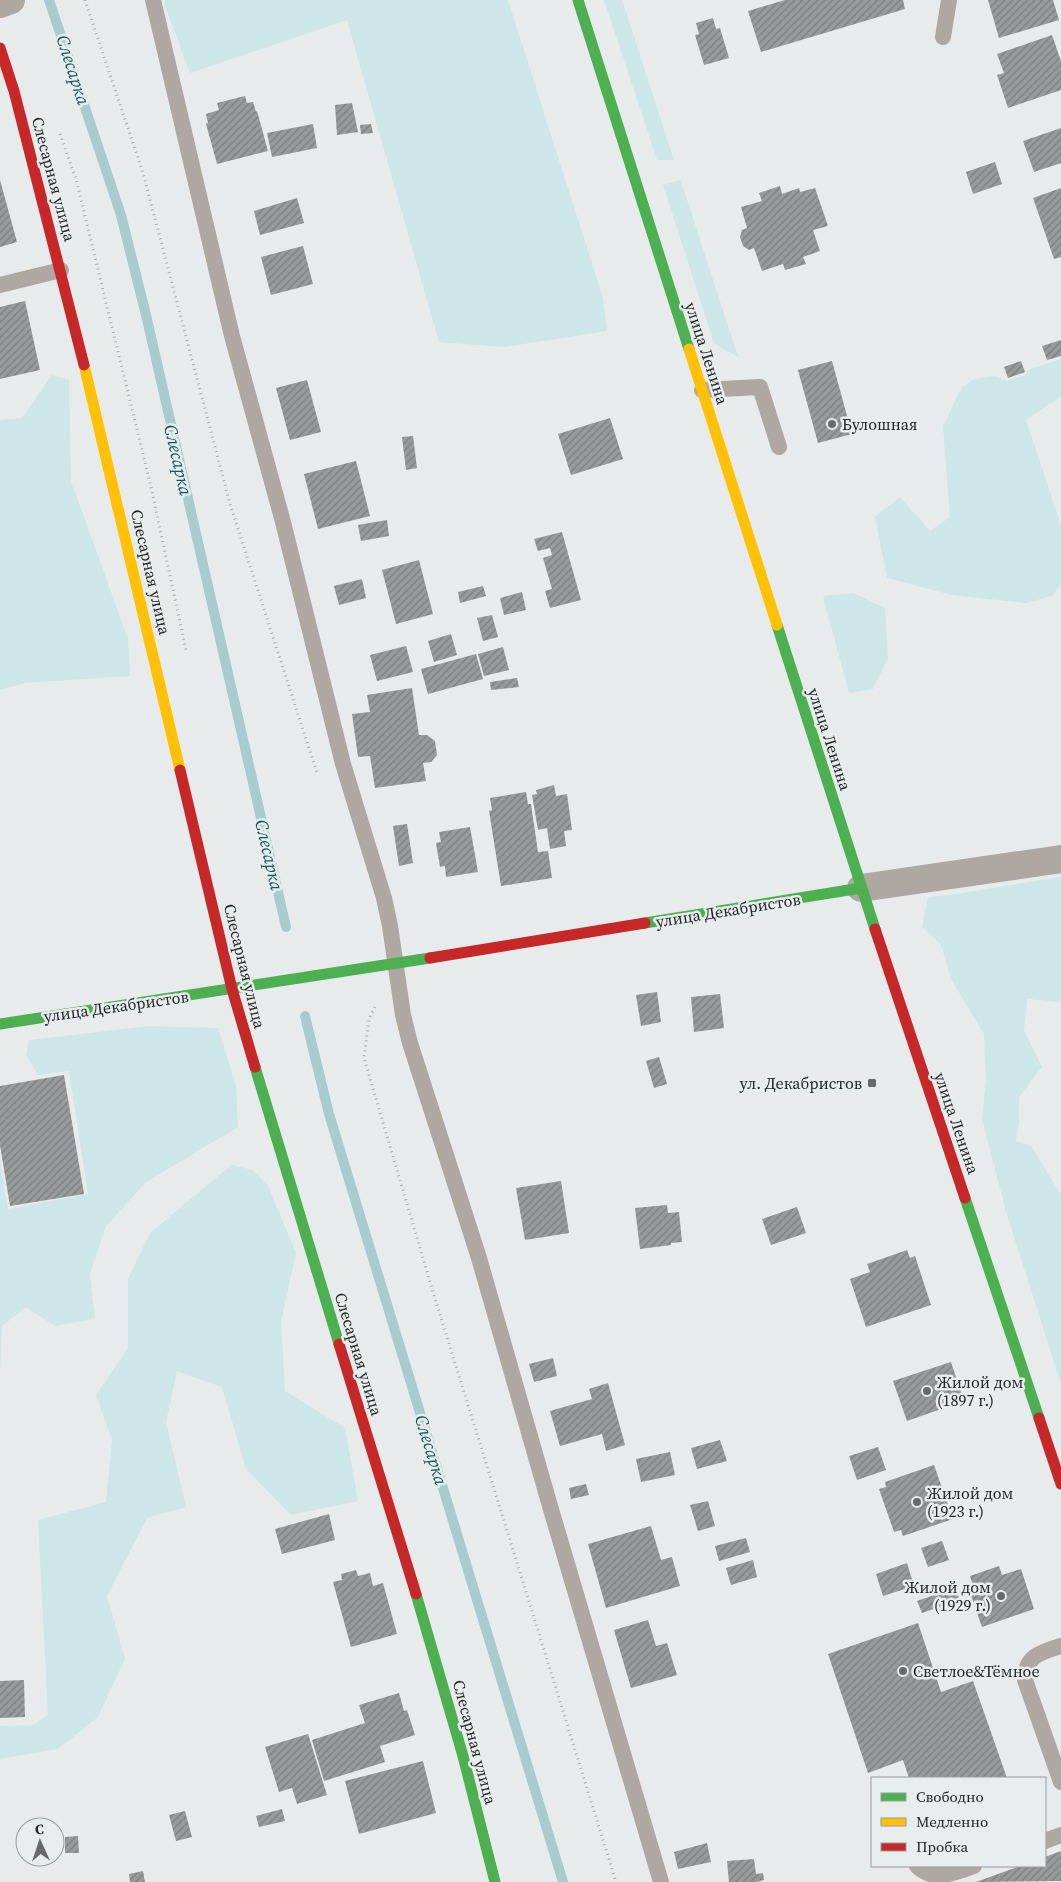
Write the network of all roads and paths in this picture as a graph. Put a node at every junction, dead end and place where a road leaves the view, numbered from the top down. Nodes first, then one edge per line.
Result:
1 (11, 0) edge
2 (85, 0) edge
3 (153, 0) edge
4 (578, 0) edge
5 (948, 0) edge
6 (0, 4) edge
7 (943, 37) dead end
8 (0, 48) edge
9 (61, 270) junction
10 (0, 285) edge
11 (702, 390) junction
12 (779, 446) dead end
13 (318, 777) dead end
14 (1061, 858) edge
15 (861, 888) junction
16 (396, 963) junction
17 (232, 989) junction
18 (0, 1024) edge
19 (1061, 1484) edge
20 (1061, 1646) edge
21 (1061, 1782) edge
22 (1061, 1835) edge
23 (1046, 1841) edge
24 (918, 1867) edge
25 (971, 1867) edge
26 (495, 1882) edge
27 (616, 1882) edge
28 (661, 1882) edge

1 - 6 street
2 - 13 path
3 - 16 lane
4 - 11 street, улица Ленина
5 - 7 lane
8 - 9 street, Слесарная улица
9 - 10 lane
9 - 17 street, Слесарная улица
11 - 12 lane
11 - 15 street, улица Ленина
14 - 15 street, улица Декабристов
15 - 16 street, улица Декабристов
15 - 19 street, улица Ленина
16 - 17 street, улица Декабристов
16 - 27 path
16 - 28 lane
17 - 18 street, улица Декабристов
17 - 26 street, Слесарная улица
20 - 21 lane
22 - 23 lane
24 - 25 lane

